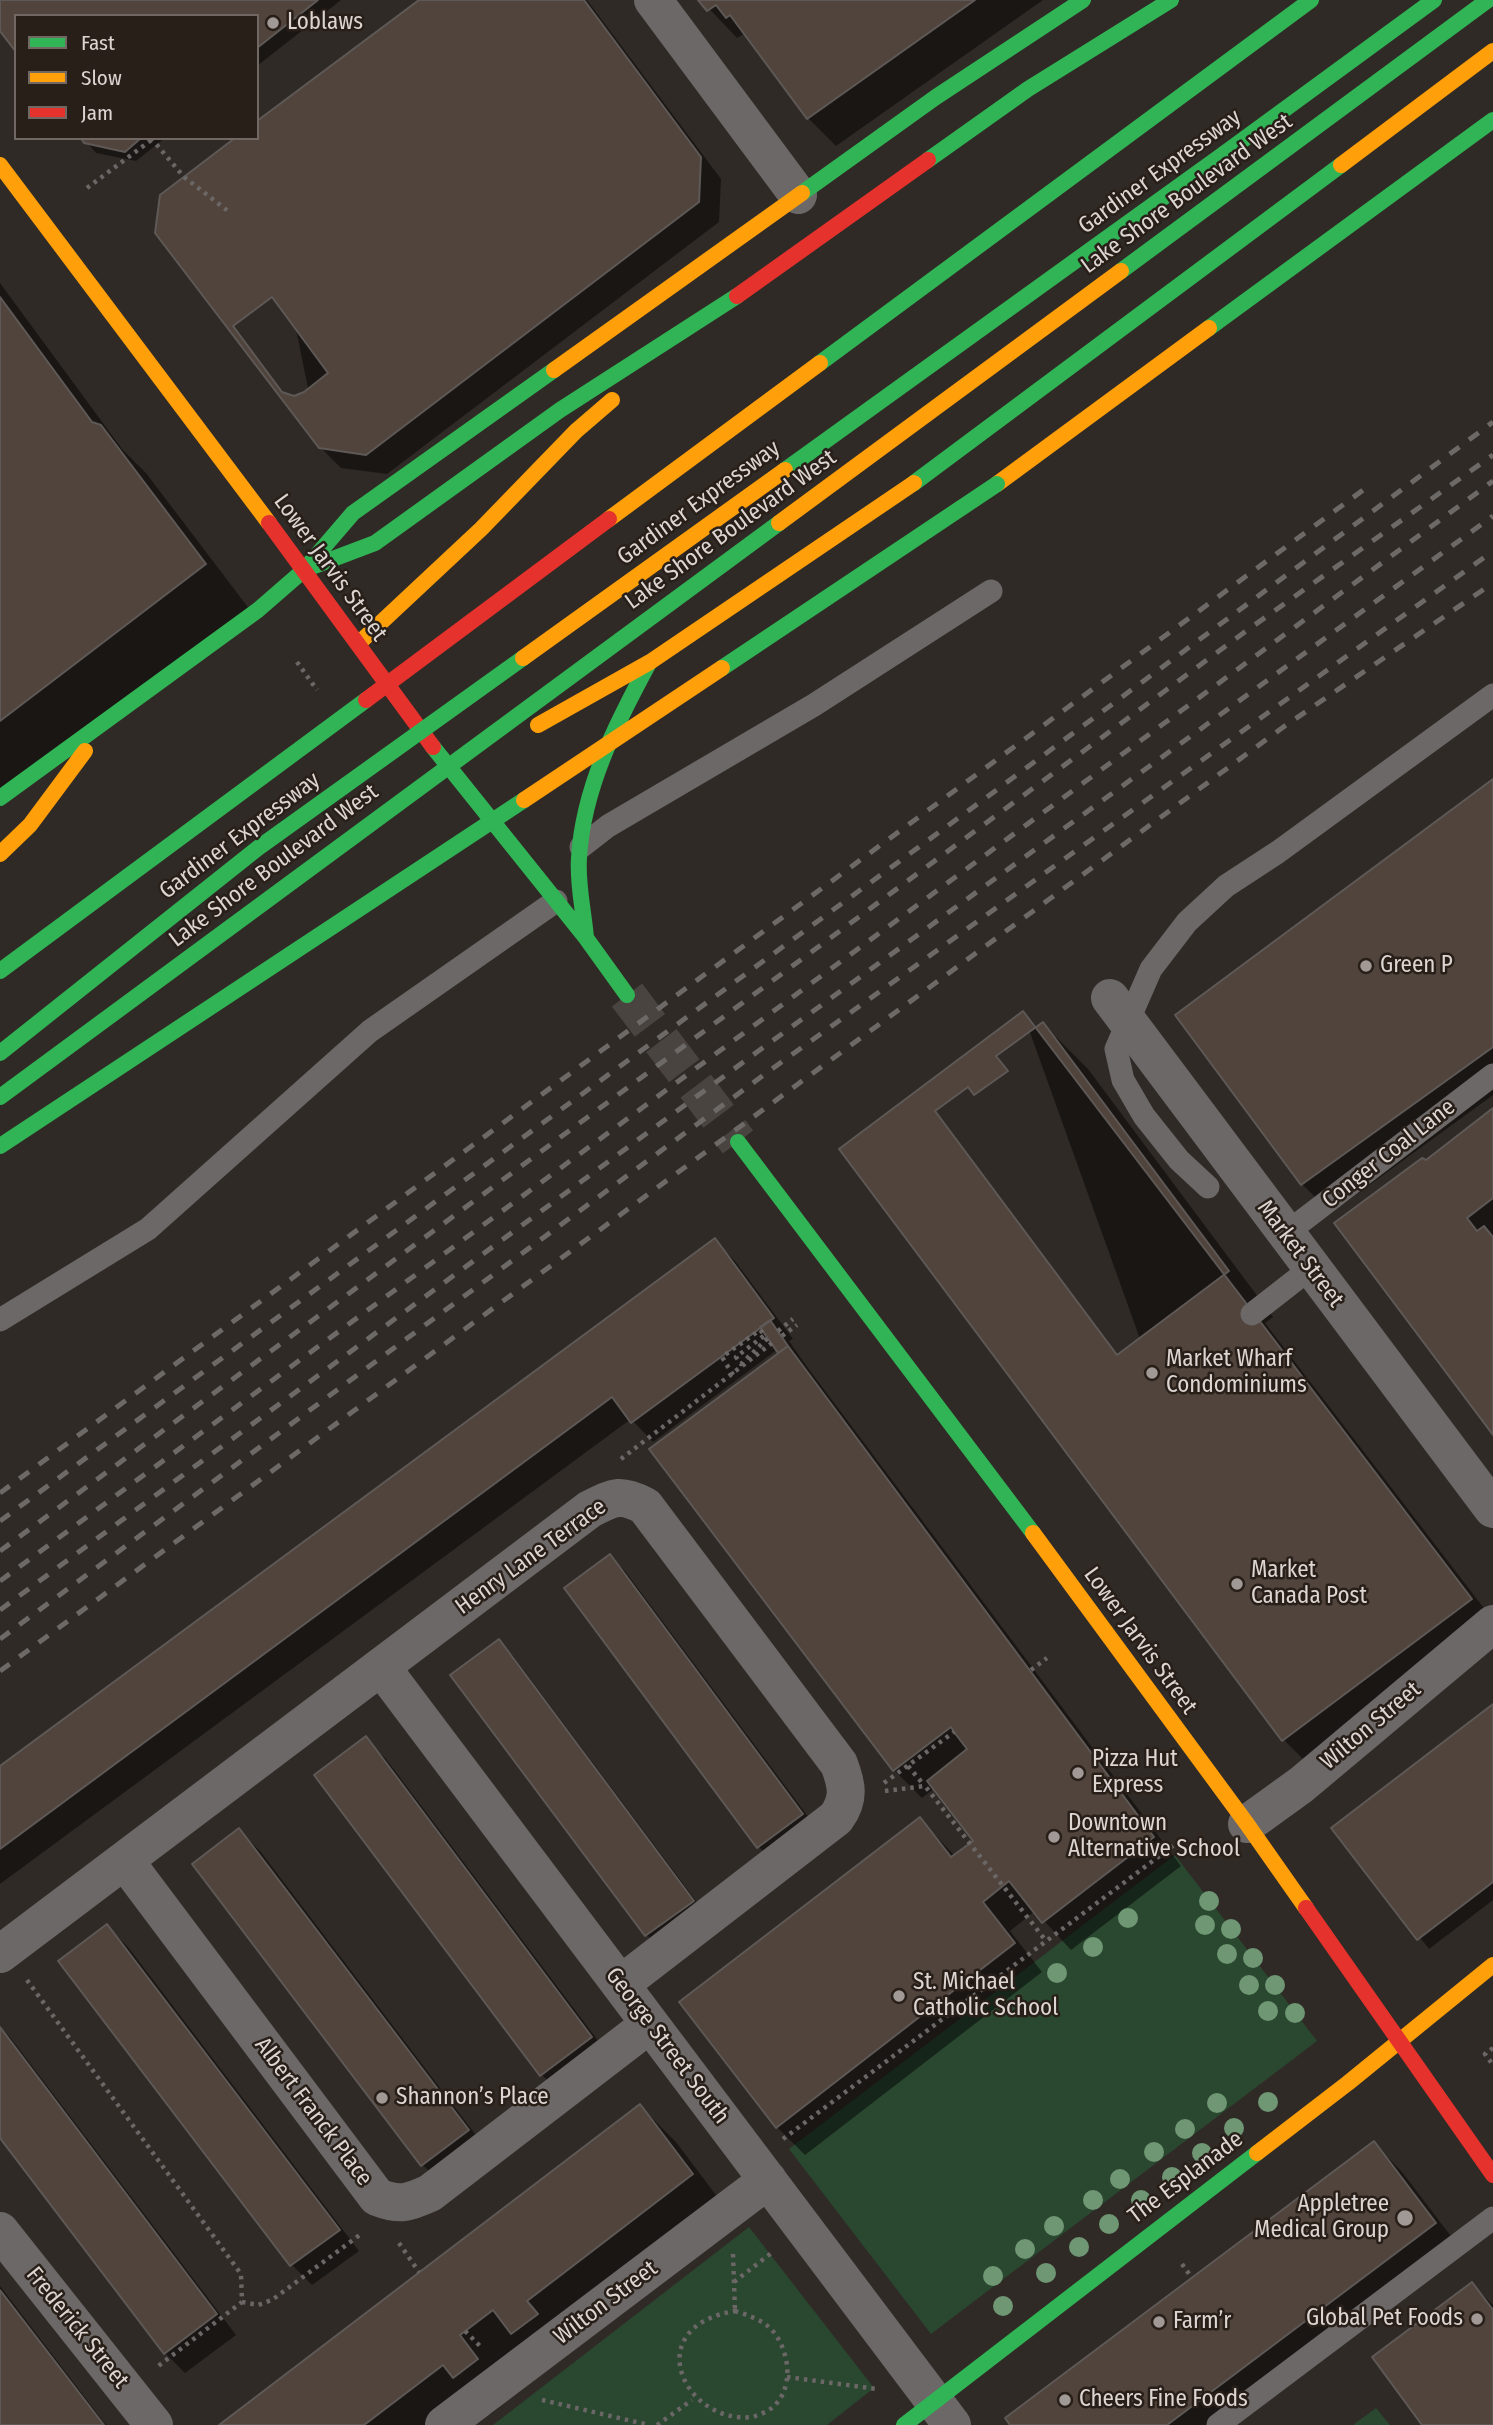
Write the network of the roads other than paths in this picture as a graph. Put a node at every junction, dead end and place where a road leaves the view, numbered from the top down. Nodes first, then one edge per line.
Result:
1 (653, 0) edge
2 (1083, 0) edge
3 (1171, 0) edge
4 (1311, 0) edge
5 (1434, 0) edge
6 (1488, 0) edge
7 (1493, 51) edge
8 (1493, 120) edge
9 (0, 165) edge
10 (798, 195) junction
11 (712, 314) junction
12 (304, 570) junction
13 (991, 591) dead end
14 (358, 644) junction
15 (650, 662) junction
16 (1493, 695) edge
17 (109, 719) junction
18 (447, 767) junction
19 (0, 798) edge
20 (581, 847) junction
21 (0, 854) edge
22 (556, 901) junction
23 (586, 938) junction
24 (0, 971) edge
25 (627, 995) tunnel mouth
26 (1119, 1010) junction
27 (0, 1053) edge
28 (1493, 1075) edge
29 (0, 1097) edge
30 (738, 1142) tunnel mouth
31 (0, 1146) edge
32 (1208, 1187) dead end
33 (1285, 1234) junction
34 (1311, 1268) junction
35 (1252, 1314) dead end
36 (0, 1320) edge
37 (1493, 1509) edge
38 (1493, 1624) edge
39 (382, 1668) junction
40 (1247, 1824) junction
41 (125, 1861) junction
42 (11, 1964) edge
43 (1493, 1965) edge
44 (621, 1984) junction
45 (650, 2024) junction
46 (1398, 2041) junction
47 (1493, 2175) edge
48 (768, 2180) junction
49 (1493, 2218) edge
50 (0, 2231) edge
51 (943, 2413) edge
52 (154, 2425) edge
53 (444, 2425) edge
54 (904, 2425) edge
55 (1218, 2425) edge

1 - 10 street
2 - 10 main road
3 - 11 main road
4 - 24 main road, Gardiner Expressway, bridge
5 - 27 main road, Gardiner Expressway, bridge
6 - 18 main road, Lake Shore Boulevard West
7 - 15 main road
8 - 31 main road, bridge
9 - 12 main road, Lower Jarvis Street
10 - 12 main road
11 - 12 main road
11 - 14 main road
12 - 14 main road, Lower Jarvis Street
12 - 17 main road
13 - 20 lane
14 - 18 main road, Lower Jarvis Street
15 - 18 main road
15 - 20 main road
16 - 26 lane
17 - 19 main road
17 - 21 main road
18 - 22 main road, Lower Jarvis Street
18 - 29 main road, Lake Shore Boulevard West
20 - 23 main road
22 - 23 main road, Lower Jarvis Street
22 - 36 lane
23 - 25 main road, Lower Jarvis Street
26 - 32 lane
26 - 33 street, Market Street
28 - 33 lane, Conger Coal Lane
30 - 40 main road, Lower Jarvis Street
33 - 34 street, Market Street
34 - 35 lane
34 - 37 street, Market Street
38 - 40 street, Wilton Street
39 - 41 street, Henry Lane Terrace
39 - 44 street, George Street South
39 - 44 street, Henry Lane Terrace
40 - 46 main road, Lower Jarvis Street
41 - 42 street, Henry Lane Terrace
41 - 45 street, Albert Franck Place
43 - 46 main road, The Esplanade
44 - 45 street, George Street South
45 - 48 street, George Street South
46 - 47 main road, Lower Jarvis Street
46 - 51 main road, The Esplanade
48 - 51 street, George Street South
48 - 53 street, Wilton Street
49 - 55 lane
50 - 52 street, Frederick Street
51 - 54 main road, The Esplanade

